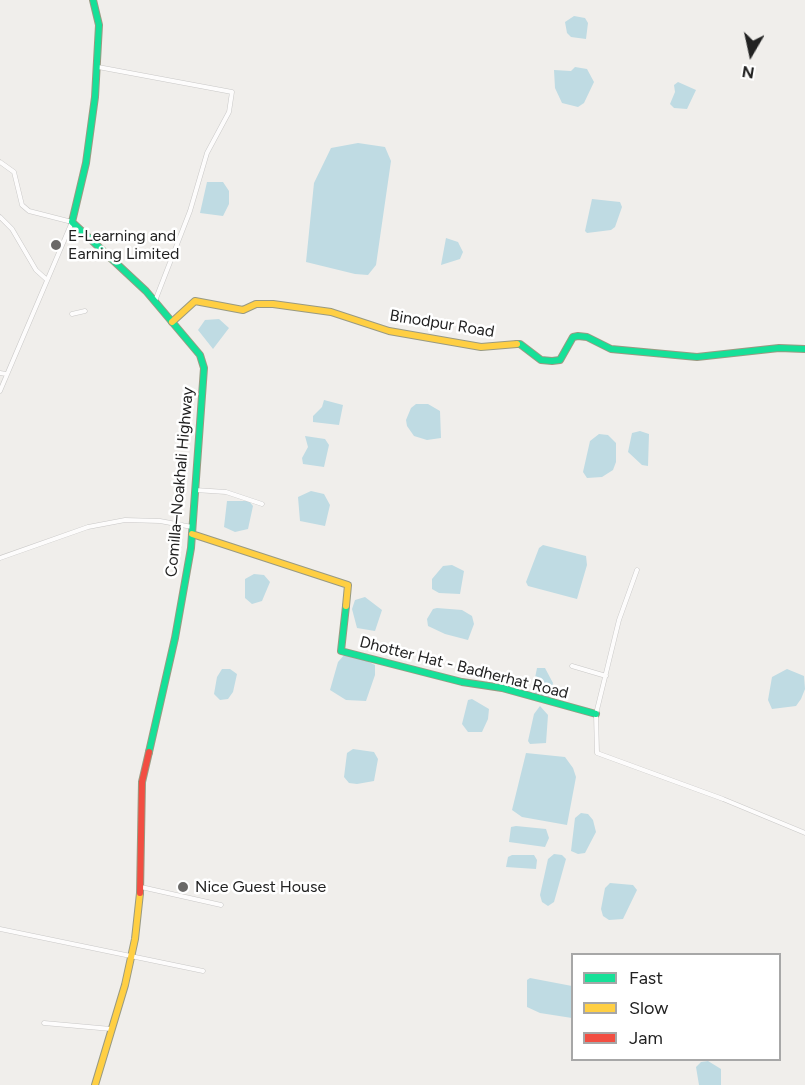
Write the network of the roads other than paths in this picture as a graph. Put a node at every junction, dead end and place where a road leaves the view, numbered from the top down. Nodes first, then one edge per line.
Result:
1 (93, 0) edge
2 (98, 67) junction
3 (0, 162) edge
4 (0, 217) edge
5 (72, 222) junction
6 (47, 278) junction
7 (155, 301) junction
8 (85, 310) dead end
9 (72, 314) dead end
10 (172, 322) junction
11 (805, 349) edge
12 (0, 373) edge
13 (6, 374) junction
14 (0, 391) edge
15 (195, 490) junction
16 (262, 504) dead end
17 (192, 531) junction
18 (0, 558) edge
19 (637, 570) dead end
20 (572, 666) dead end
21 (606, 676) junction
22 (596, 714) junction
23 (805, 833) edge
24 (141, 887) junction
25 (221, 905) dead end
26 (0, 929) edge
27 (132, 959) junction
28 (203, 971) dead end
29 (44, 1023) dead end
30 (111, 1029) junction
31 (95, 1085) edge

1 - 2 main road
2 - 5 main road
2 - 7 street
3 - 5 street
4 - 6 street
5 - 6 street
5 - 7 main road, Comilla–Noakhali Highway
6 - 13 street
7 - 10 main road, Comilla–Noakhali Highway
8 - 9 street
10 - 11 main road, Binodpur Road
10 - 15 main road, Comilla–Noakhali Highway
12 - 13 street
13 - 14 street
15 - 16 street
15 - 17 main road, Comilla–Noakhali Highway
17 - 18 street
17 - 22 main road, Dhotter Hat - Badherhat Road
17 - 24 main road, Comilla–Noakhali Highway
19 - 21 street
20 - 21 street
21 - 22 street
22 - 23 street
24 - 25 street
24 - 27 main road, Comilla–Noakhali Highway
26 - 27 street
27 - 28 street
27 - 30 main road, Comilla–Noakhali Highway
29 - 30 street
30 - 31 main road, Comilla–Noakhali Highway

